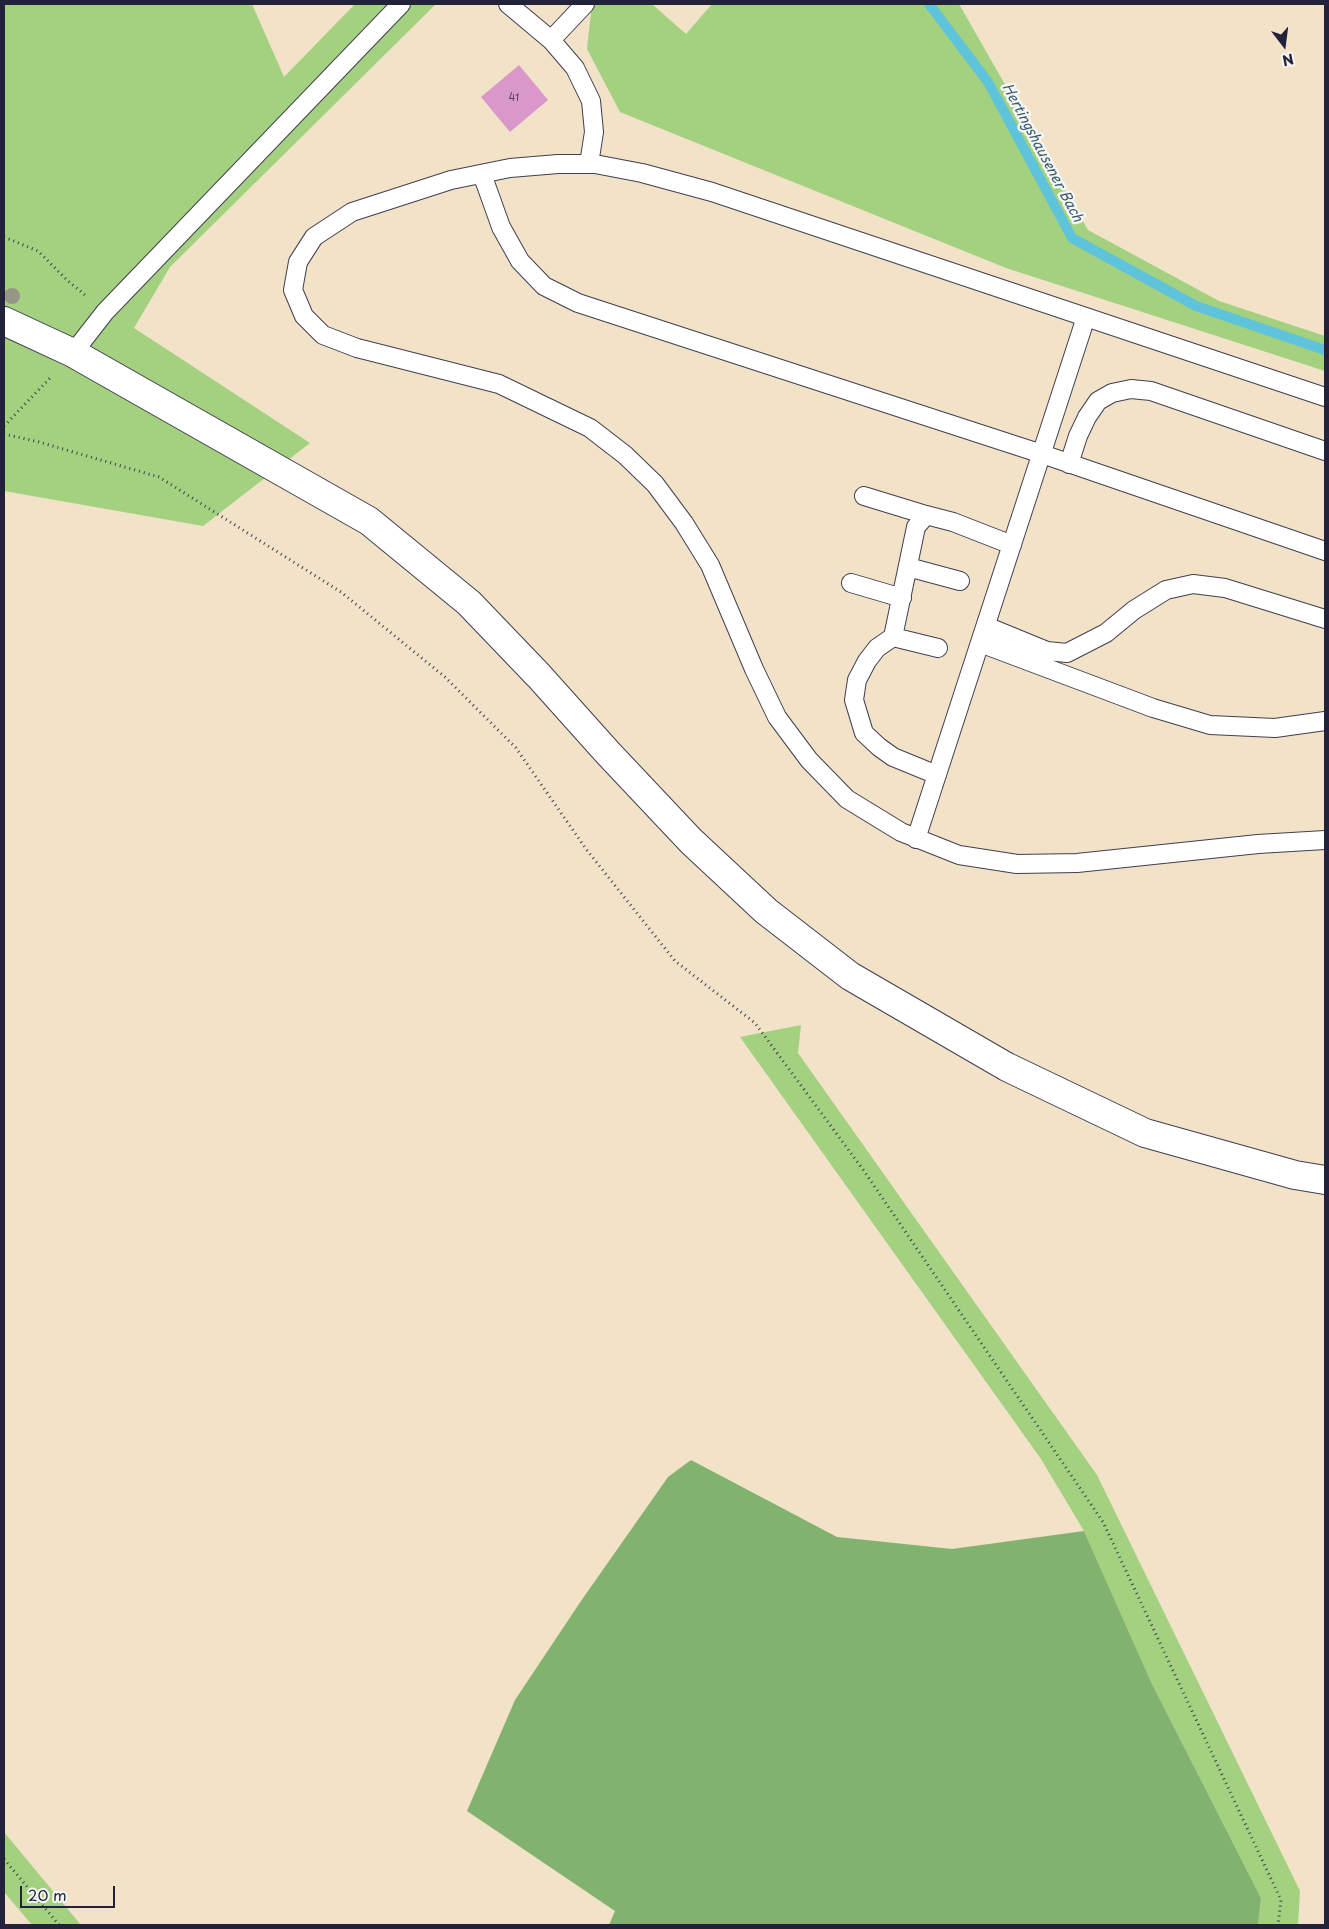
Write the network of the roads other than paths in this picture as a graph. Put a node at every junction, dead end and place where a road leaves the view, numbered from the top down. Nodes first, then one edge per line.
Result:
1 (401, 4) edge
2 (508, 4) edge
3 (585, 4) edge
4 (551, 40) junction
5 (589, 164) junction
6 (482, 174) junction
7 (1086, 317) junction
8 (4, 321) edge
9 (73, 353) junction
10 (1325, 397) edge
11 (1325, 451) edge
12 (1042, 454) junction
13 (1070, 464) junction
14 (864, 496) dead end
15 (926, 515) junction
16 (1012, 545) junction
17 (1325, 551) edge
18 (908, 567) junction
19 (960, 581) dead end
20 (851, 583) dead end
21 (902, 598) junction
22 (1325, 619) edge
23 (986, 626) junction
24 (894, 637) junction
25 (980, 643) junction
26 (938, 648) dead end
27 (1325, 721) edge
28 (937, 775) junction
29 (916, 839) junction
30 (1325, 840) edge
31 (1325, 1180) edge

1 - 9 lane
2 - 4 lane
3 - 4 lane
4 - 5 lane
5 - 6 lane
5 - 7 lane
6 - 12 lane
6 - 29 lane
7 - 10 lane
7 - 12 lane
8 - 9 street
9 - 31 street
11 - 13 lane
12 - 13 lane
12 - 16 lane
13 - 17 lane
14 - 15 lane
15 - 16 lane
15 - 18 lane
16 - 23 lane
18 - 19 lane
18 - 21 lane
20 - 21 lane
21 - 24 lane
22 - 23 lane
23 - 25 lane
24 - 26 lane
24 - 28 lane
25 - 27 lane
25 - 28 lane
28 - 29 lane
29 - 30 lane

